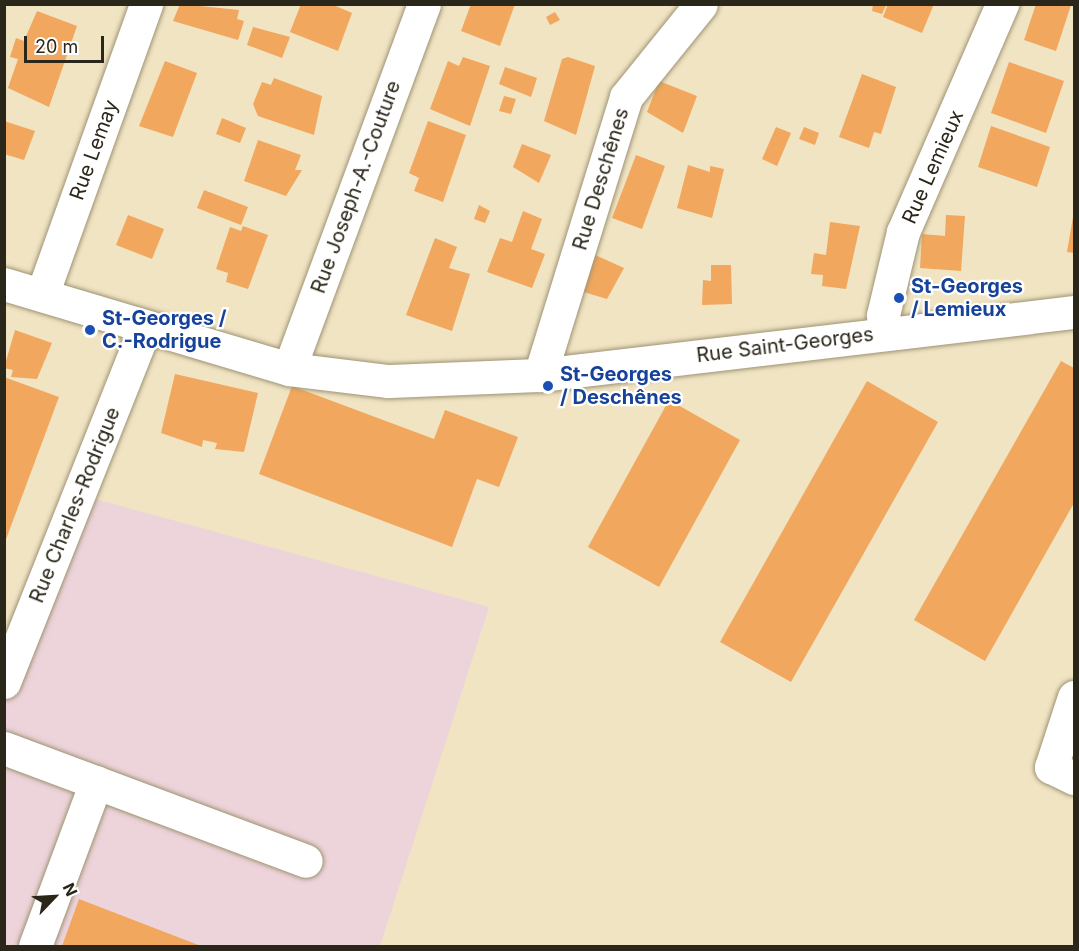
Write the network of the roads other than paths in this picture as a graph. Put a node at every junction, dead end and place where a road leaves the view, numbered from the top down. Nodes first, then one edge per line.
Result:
1 (146, 4) edge
2 (424, 4) edge
3 (701, 4) edge
4 (1002, 4) edge
5 (4, 284) edge
6 (42, 295) junction
7 (1074, 312) edge
8 (145, 328) junction
9 (886, 334) junction
10 (289, 369) junction
11 (540, 375) junction
12 (4, 682) edge
13 (1074, 697) edge
14 (4, 748) edge
15 (1074, 778) edge
16 (96, 782) junction
17 (306, 861) dead end
18 (35, 946) edge

1 - 6 street, Rue Lemay
2 - 10 street, Rue Joseph-A.-Couture
3 - 11 street, Rue Deschênes
4 - 9 street, Rue Lemieux
5 - 6 street, Rue Saint-Georges
6 - 8 street, Rue Saint-Georges
7 - 9 street, Rue Saint-Georges
8 - 10 street, Rue Saint-Georges
8 - 12 street, Rue Charles-Rodrigue
9 - 11 street, Rue Saint-Georges
10 - 11 street, Rue Saint-Georges
13 - 15 street
14 - 16 street
16 - 17 street
16 - 18 street

